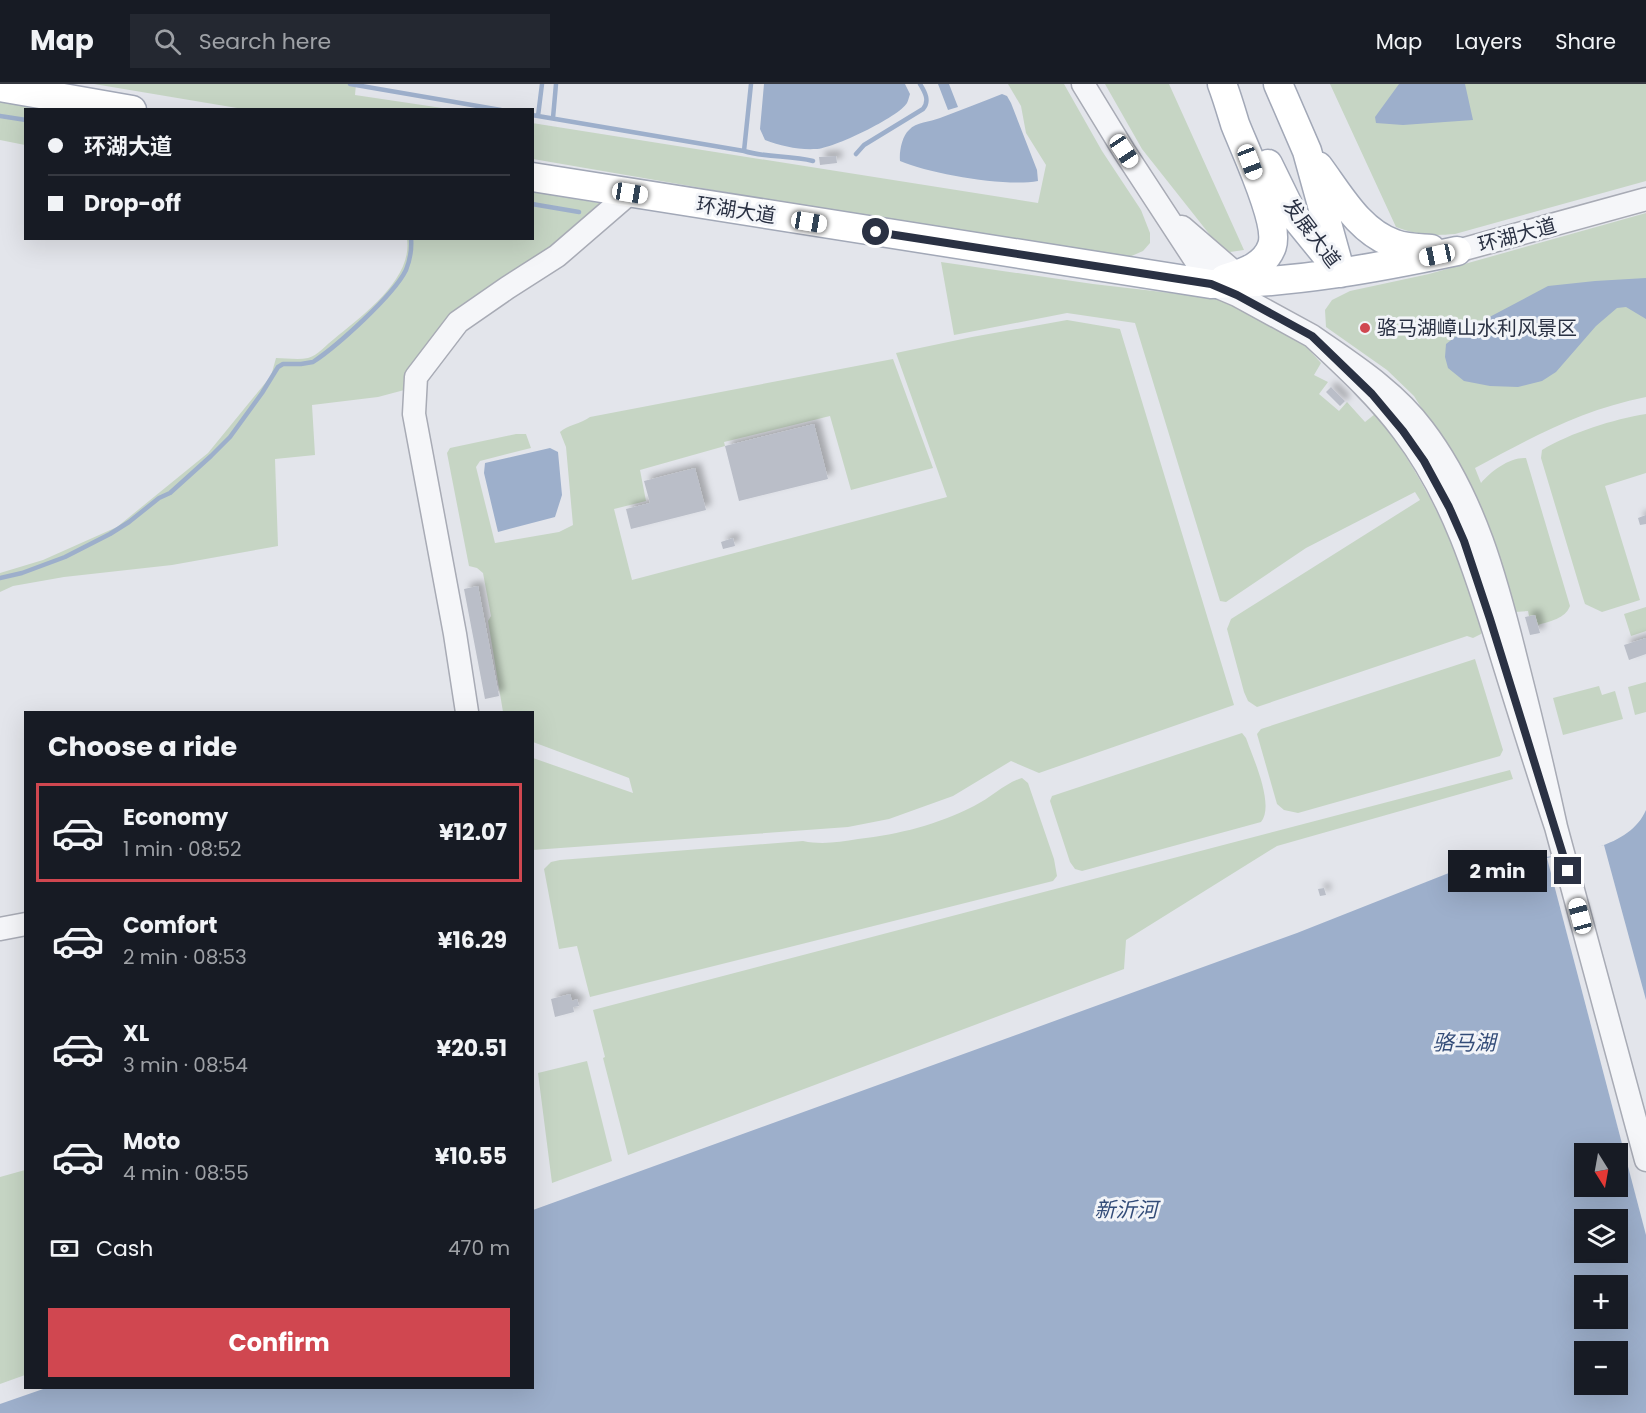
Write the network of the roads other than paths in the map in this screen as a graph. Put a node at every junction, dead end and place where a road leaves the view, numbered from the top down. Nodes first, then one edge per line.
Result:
1 (1083, 84) edge
2 (1222, 84) edge
3 (1229, 84) edge
4 (1278, 84) edge
5 (0, 87) edge
6 (121, 108) edge
7 (1307, 151) junction
8 (534, 177) edge
9 (630, 193) junction
10 (1646, 199) edge
11 (1457, 251) junction
12 (1341, 273) junction
13 (1232, 281) junction
14 (1312, 336) junction
15 (467, 711) edge
16 (24, 924) edge
17 (0, 929) edge
18 (1646, 1160) edge

1 - 13 street
2 - 13 main road
3 - 12 main road, 发展大道
4 - 7 main road, 发展大道
5 - 6 main road
7 - 11 main road
7 - 12 main road, 发展大道
8 - 9 main road, 环湖大道
9 - 13 main road, 环湖大道
9 - 15 street
10 - 11 street, 环湖大道
11 - 12 main road, 环湖大道
12 - 13 main road, 环湖大道
13 - 14 street
13 - 14 street
14 - 18 street
16 - 17 street

